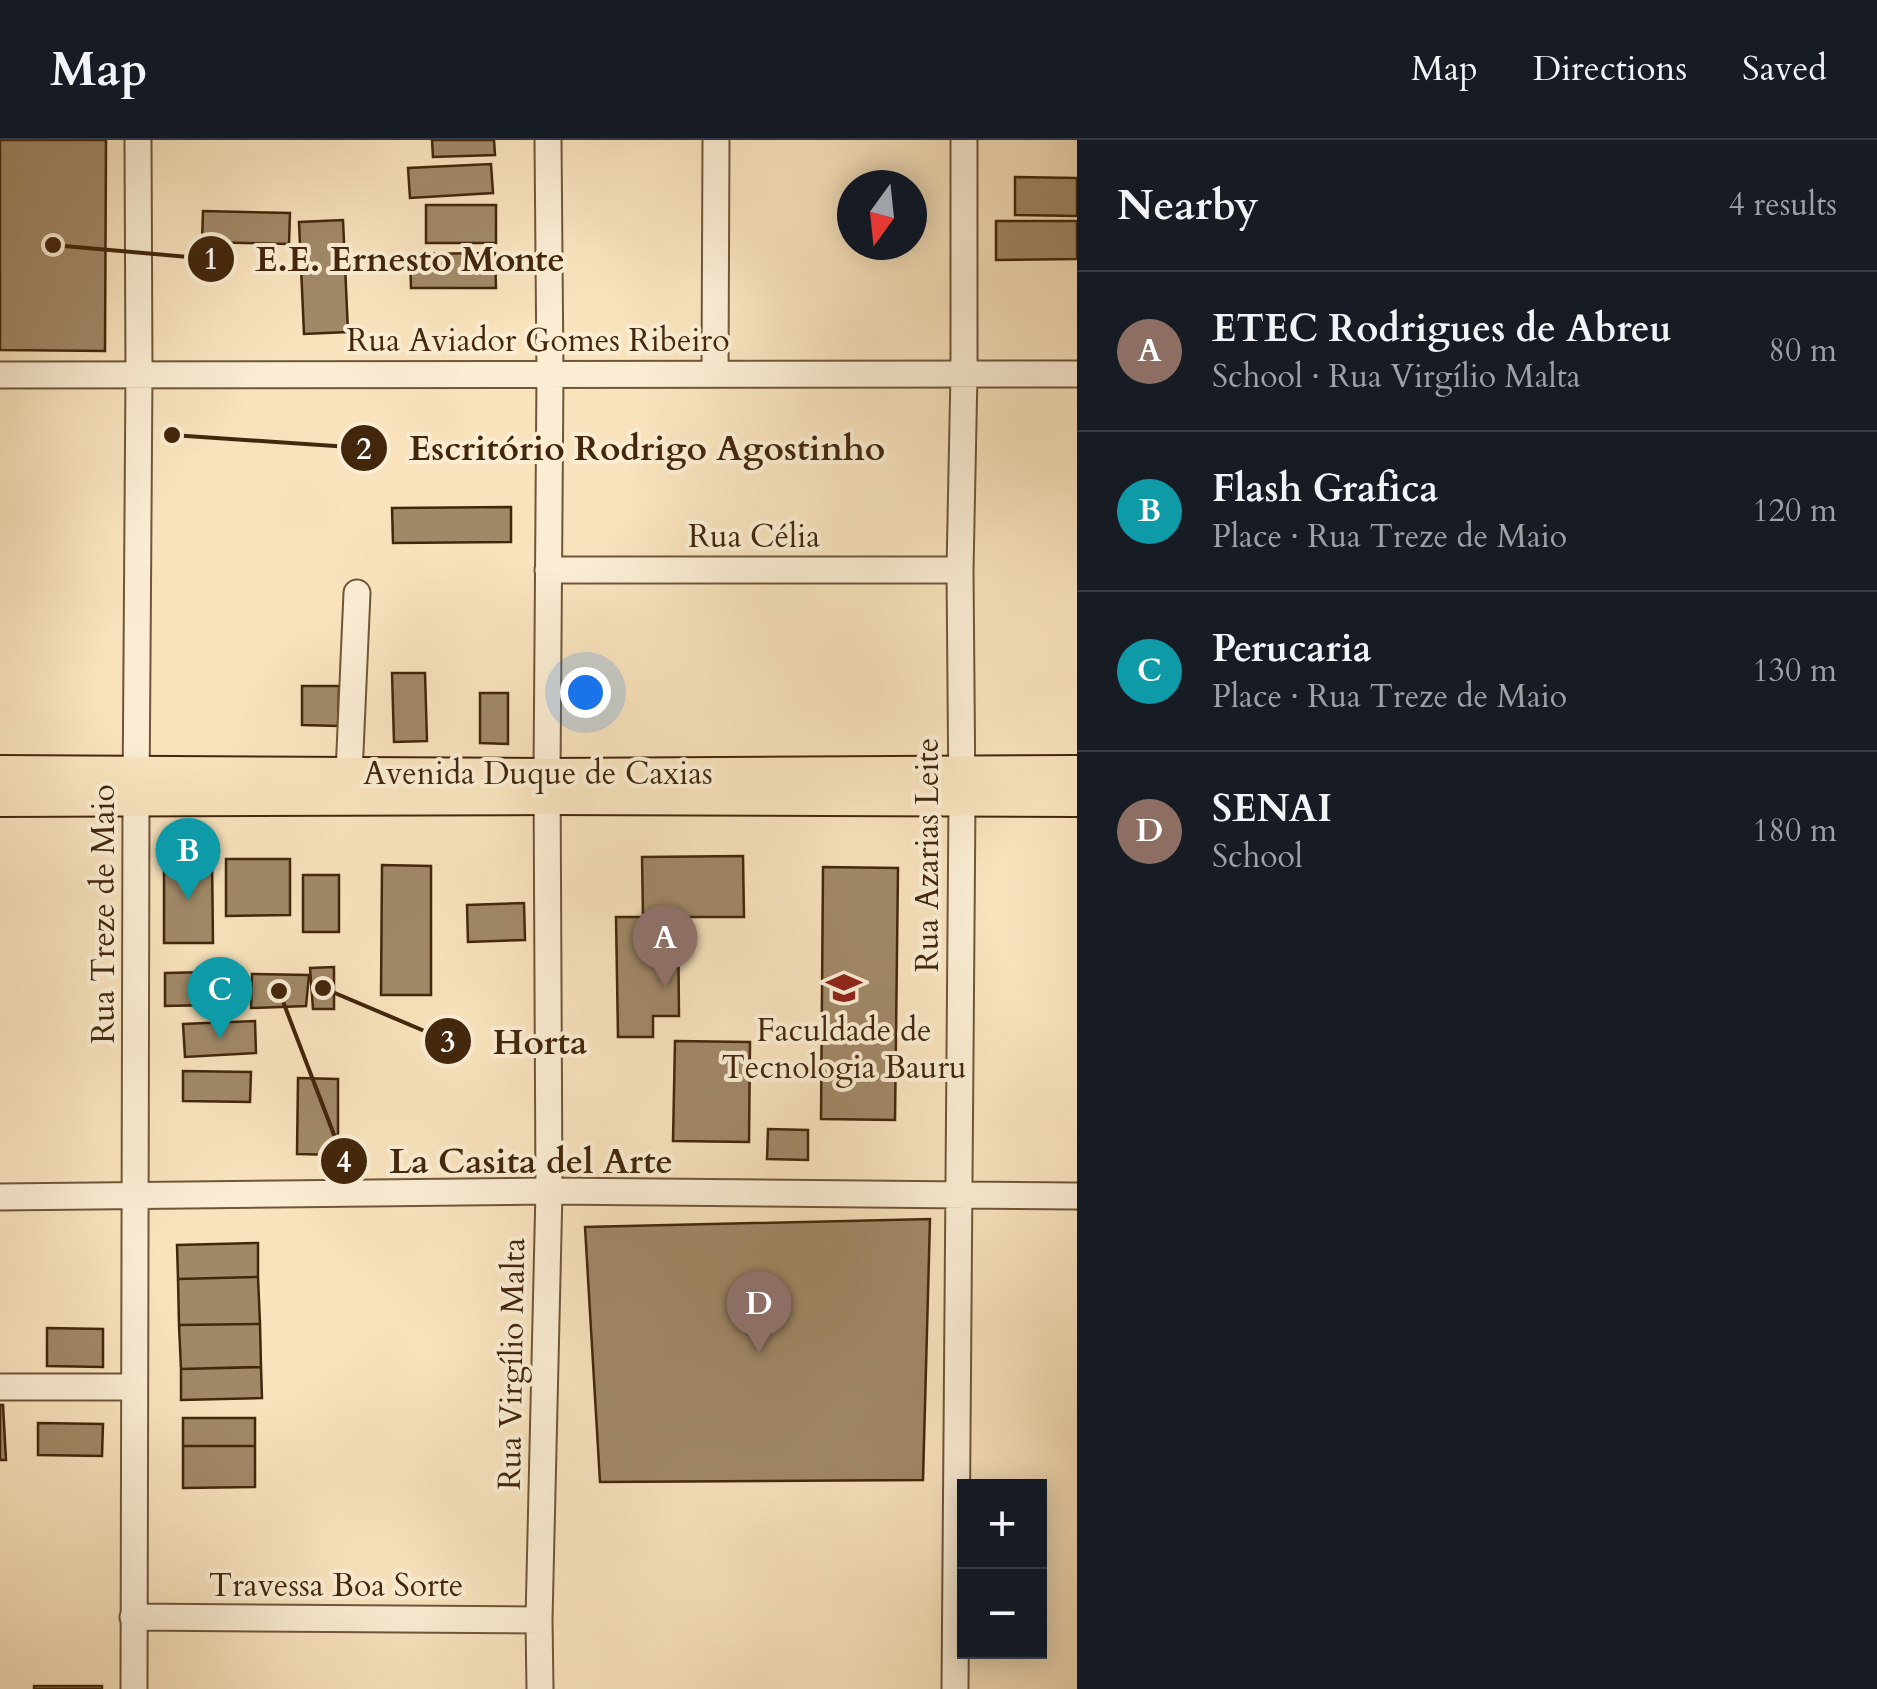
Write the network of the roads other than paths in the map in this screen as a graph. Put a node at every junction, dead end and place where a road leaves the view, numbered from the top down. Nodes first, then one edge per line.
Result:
1 (138, 140) edge
2 (548, 140) edge
3 (716, 140) edge
4 (964, 140) edge
5 (716, 373) junction
6 (964, 373) junction
7 (140, 374) junction
8 (550, 374) junction
9 (1077, 374) edge
10 (0, 375) edge
11 (548, 570) junction
12 (960, 570) junction
13 (356, 592) dead end
14 (0, 772) edge
15 (1077, 772) edge
16 (349, 774) junction
17 (136, 786) junction
18 (961, 786) junction
19 (546, 787) junction
20 (0, 800) edge
21 (1077, 800) edge
22 (549, 1191) junction
23 (959, 1194) junction
24 (136, 1196) junction
25 (1077, 1196) edge
26 (0, 1197) edge
27 (134, 1387) junction
28 (0, 1388) edge
29 (133, 1617) junction
30 (539, 1620) junction
31 (134, 1689) edge
32 (540, 1689) edge
33 (955, 1689) edge

1 - 7 street, Rua Treze de Maio
2 - 8 street, Rua Virgílio Malta
3 - 5 street
4 - 6 street, Rua Azarias Leite
5 - 6 street, Rua Aviador Gomes Ribeiro
5 - 8 street, Rua Aviador Gomes Ribeiro
6 - 9 street, Rua Aviador Gomes Ribeiro
6 - 12 street, Rua Azarias Leite
7 - 8 street, Rua Aviador Gomes Ribeiro
7 - 10 street, Rua Aviador Gomes Ribeiro
7 - 17 street, Rua Treze de Maio
8 - 11 street, Rua Virgílio Malta
11 - 12 street, Rua Célia
11 - 19 street, Rua Virgílio Malta
12 - 18 street, Rua Azarias Leite
13 - 16 street
14 - 17 main road, Avenida Duque de Caxias
15 - 18 main road, Avenida Duque de Caxias
16 - 17 main road, Avenida Duque de Caxias
16 - 19 main road, Avenida Duque de Caxias
17 - 19 main road, Avenida Duque de Caxias
17 - 20 main road, Avenida Duque de Caxias
17 - 24 street, Rua Treze de Maio
18 - 19 main road, Avenida Duque de Caxias
18 - 21 main road, Avenida Duque de Caxias
18 - 23 street, Rua Azarias Leite
19 - 22 street, Rua Virgílio Malta
22 - 23 street
22 - 24 street
22 - 30 street, Rua Virgílio Malta
23 - 25 street
23 - 33 street, Rua Azarias Leite
24 - 26 street
24 - 27 street, Rua Treze de Maio
27 - 28 street
27 - 29 street, Rua Treze de Maio
29 - 30 street, Travessa Boa Sorte
29 - 31 street, Rua Treze de Maio
30 - 32 street, Rua Virgílio Malta

